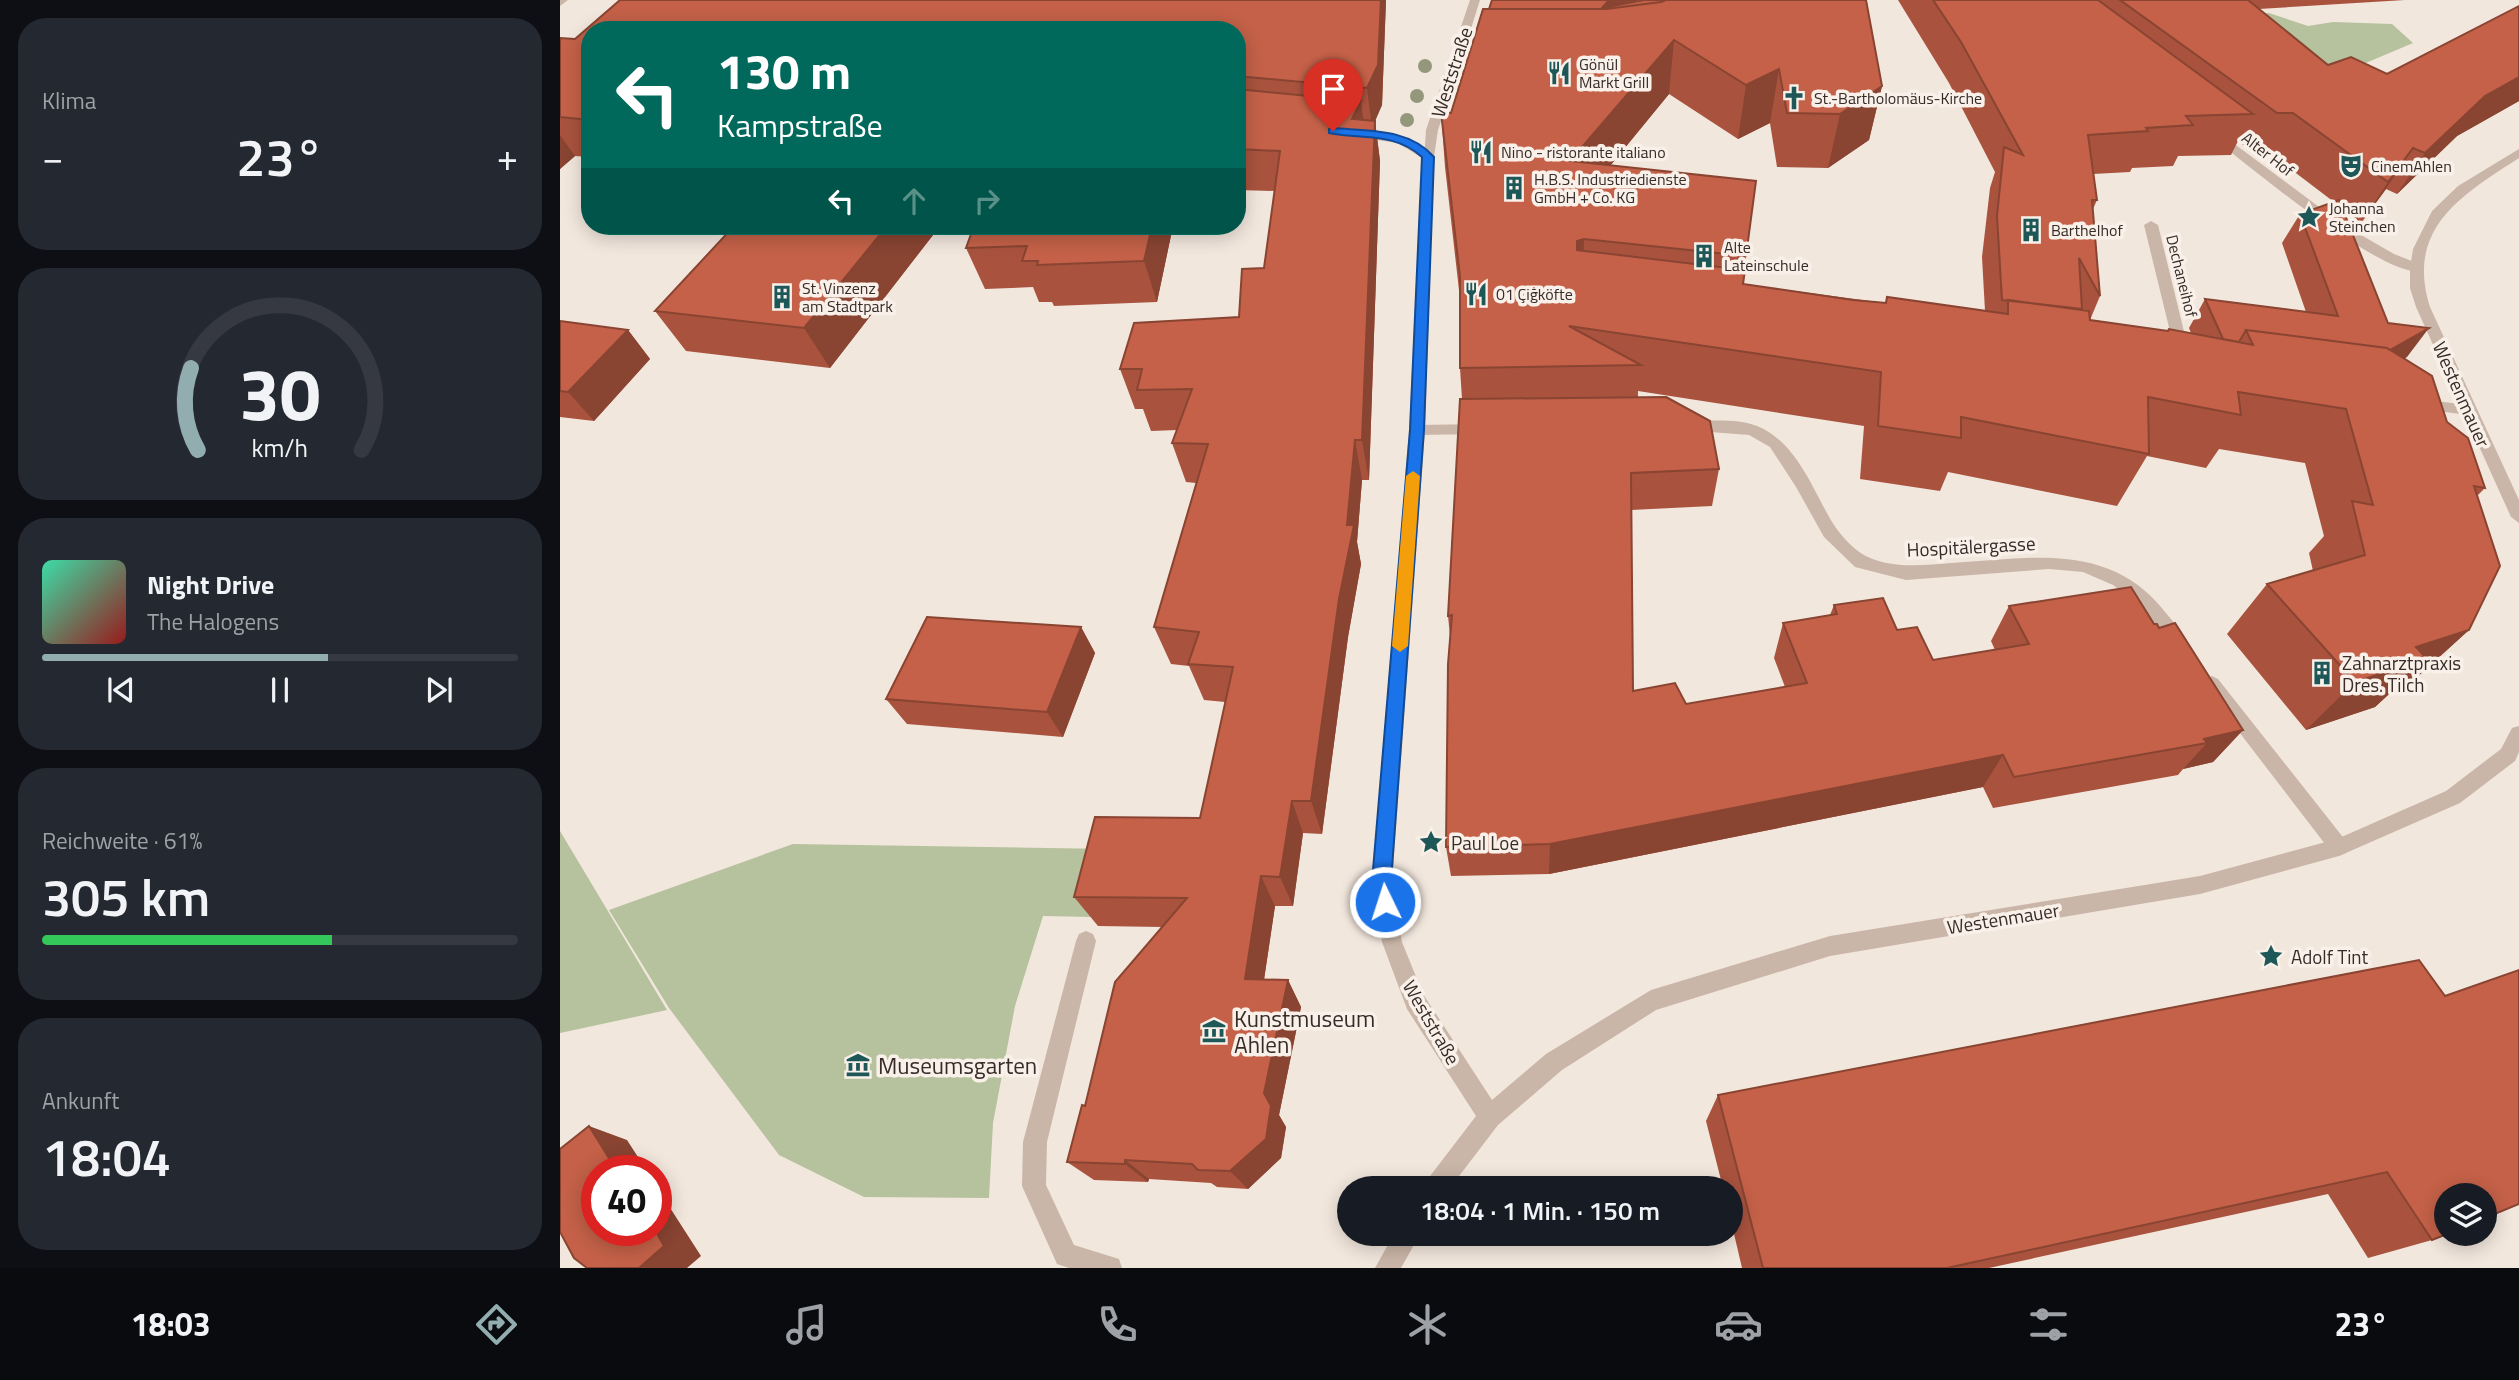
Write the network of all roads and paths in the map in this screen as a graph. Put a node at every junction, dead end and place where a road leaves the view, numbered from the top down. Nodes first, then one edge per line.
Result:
1 (1475, 0) edge
2 (1457, 54) junction
3 (1507, 55) edge
4 (2210, 129) edge
5 (1344, 132) edge
6 (2519, 153) edge
7 (1428, 157) junction
8 (2151, 225) dead end
9 (2417, 268) junction
10 (2185, 363) edge
11 (2401, 402) edge
12 (2468, 410) junction
13 (1672, 426) edge
14 (1497, 429) edge
15 (1417, 430) junction
16 (2519, 517) edge
17 (2519, 734) edge
18 (2339, 847) junction
19 (1086, 941) dead end
20 (1490, 1117) junction
21 (1444, 1176) edge
22 (1401, 1246) edge
23 (1110, 1268) edge
24 (1387, 1268) edge

1 - 2 street, Weststraße
2 - 3 street
2 - 7 street, Weststraße
4 - 9 street, Alter Hof
5 - 7 street
6 - 9 street
7 - 15 street, Weststraße
8 - 10 street, Dechaneihof
9 - 12 street, Westenmauer
11 - 12 street
12 - 16 street, Westenmauer
13 - 18 street, Hospitälergasse
14 - 15 street
15 - 20 street, Weststraße
17 - 18 street, Westenmauer
18 - 20 street, Westenmauer
19 - 23 street
20 - 21 street
22 - 24 street

